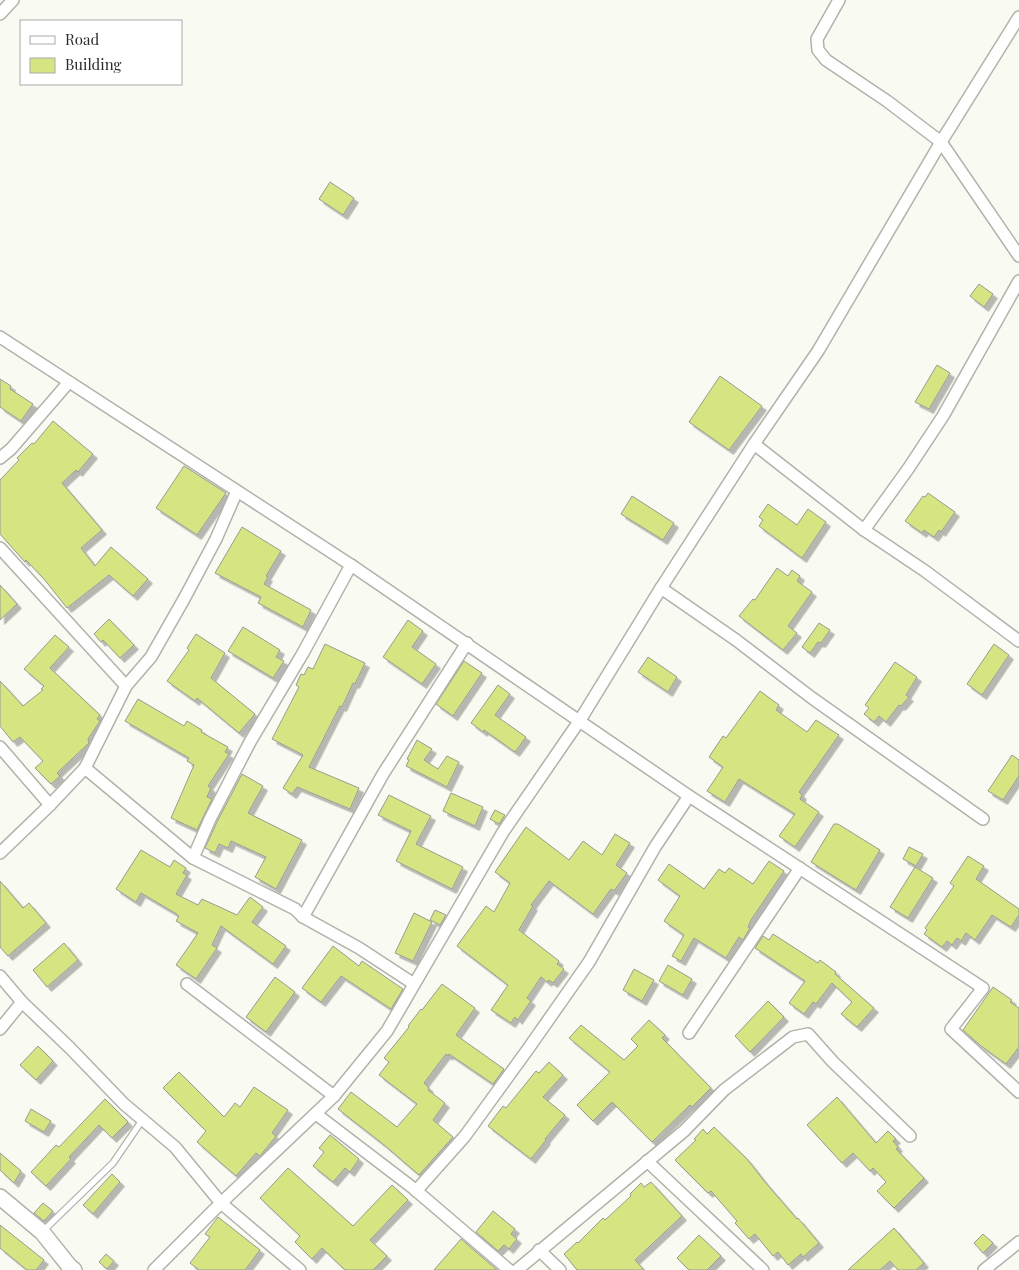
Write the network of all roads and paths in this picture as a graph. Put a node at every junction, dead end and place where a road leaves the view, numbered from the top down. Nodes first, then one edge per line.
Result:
1 (13, 0) edge
2 (839, 0) edge
3 (0, 14) edge
4 (1019, 17) edge
5 (941, 142) junction
6 (1019, 256) edge
7 (1019, 281) edge
8 (0, 337) edge
9 (69, 382) junction
10 (754, 444) junction
11 (0, 458) edge
12 (237, 491) junction
13 (864, 530) junction
14 (0, 548) edge
15 (351, 565) junction
16 (661, 588) junction
17 (1019, 640) edge
18 (467, 643) junction
19 (126, 686) junction
20 (580, 720) junction
21 (0, 747) edge
22 (85, 768) junction
23 (689, 796) junction
24 (50, 805) junction
25 (982, 819) dead end
26 (0, 853) edge
27 (193, 858) junction
28 (800, 868) junction
29 (303, 917) junction
30 (0, 976) edge
31 (187, 984) dead end
32 (414, 984) junction
33 (22, 1002) junction
34 (0, 1030) edge
35 (689, 1033) dead end
36 (1019, 1092) edge
37 (334, 1096) junction
38 (316, 1114) junction
39 (143, 1119) junction
40 (910, 1136) dead end
41 (647, 1161) junction
42 (416, 1191) junction
43 (0, 1197) edge
44 (221, 1203) junction
45 (42, 1232) junction
46 (1019, 1242) edge
47 (540, 1250) junction
48 (70, 1269) edge
49 (154, 1270) edge
50 (300, 1270) edge
51 (509, 1270) edge
52 (517, 1270) edge
53 (560, 1270) edge
54 (763, 1270) edge
55 (984, 1270) edge

1 - 3 street
2 - 5 street
4 - 5 street
5 - 6 street
5 - 10 street
7 - 13 street
8 - 9 street
9 - 11 street
9 - 12 street
10 - 13 street
10 - 16 street
12 - 15 street
12 - 19 street
13 - 17 street
14 - 19 street
15 - 18 street
15 - 27 street
16 - 20 street
16 - 25 street
18 - 20 street
18 - 29 street
19 - 22 street
20 - 23 street
20 - 32 street
21 - 24 street
22 - 24 street
22 - 27 street
23 - 28 street
23 - 42 street
24 - 26 street
27 - 29 street
28 - 35 street
28 - 36 street
29 - 32 street
30 - 33 street
31 - 37 street
32 - 37 street
33 - 34 street
33 - 39 street
37 - 38 street
38 - 42 street
38 - 44 street
39 - 44 street
39 - 45 lane
40 - 41 street
41 - 47 street
41 - 54 street
42 - 51 street
43 - 45 street
44 - 49 street
44 - 50 street
45 - 48 street
46 - 55 street
47 - 52 street
47 - 53 street

